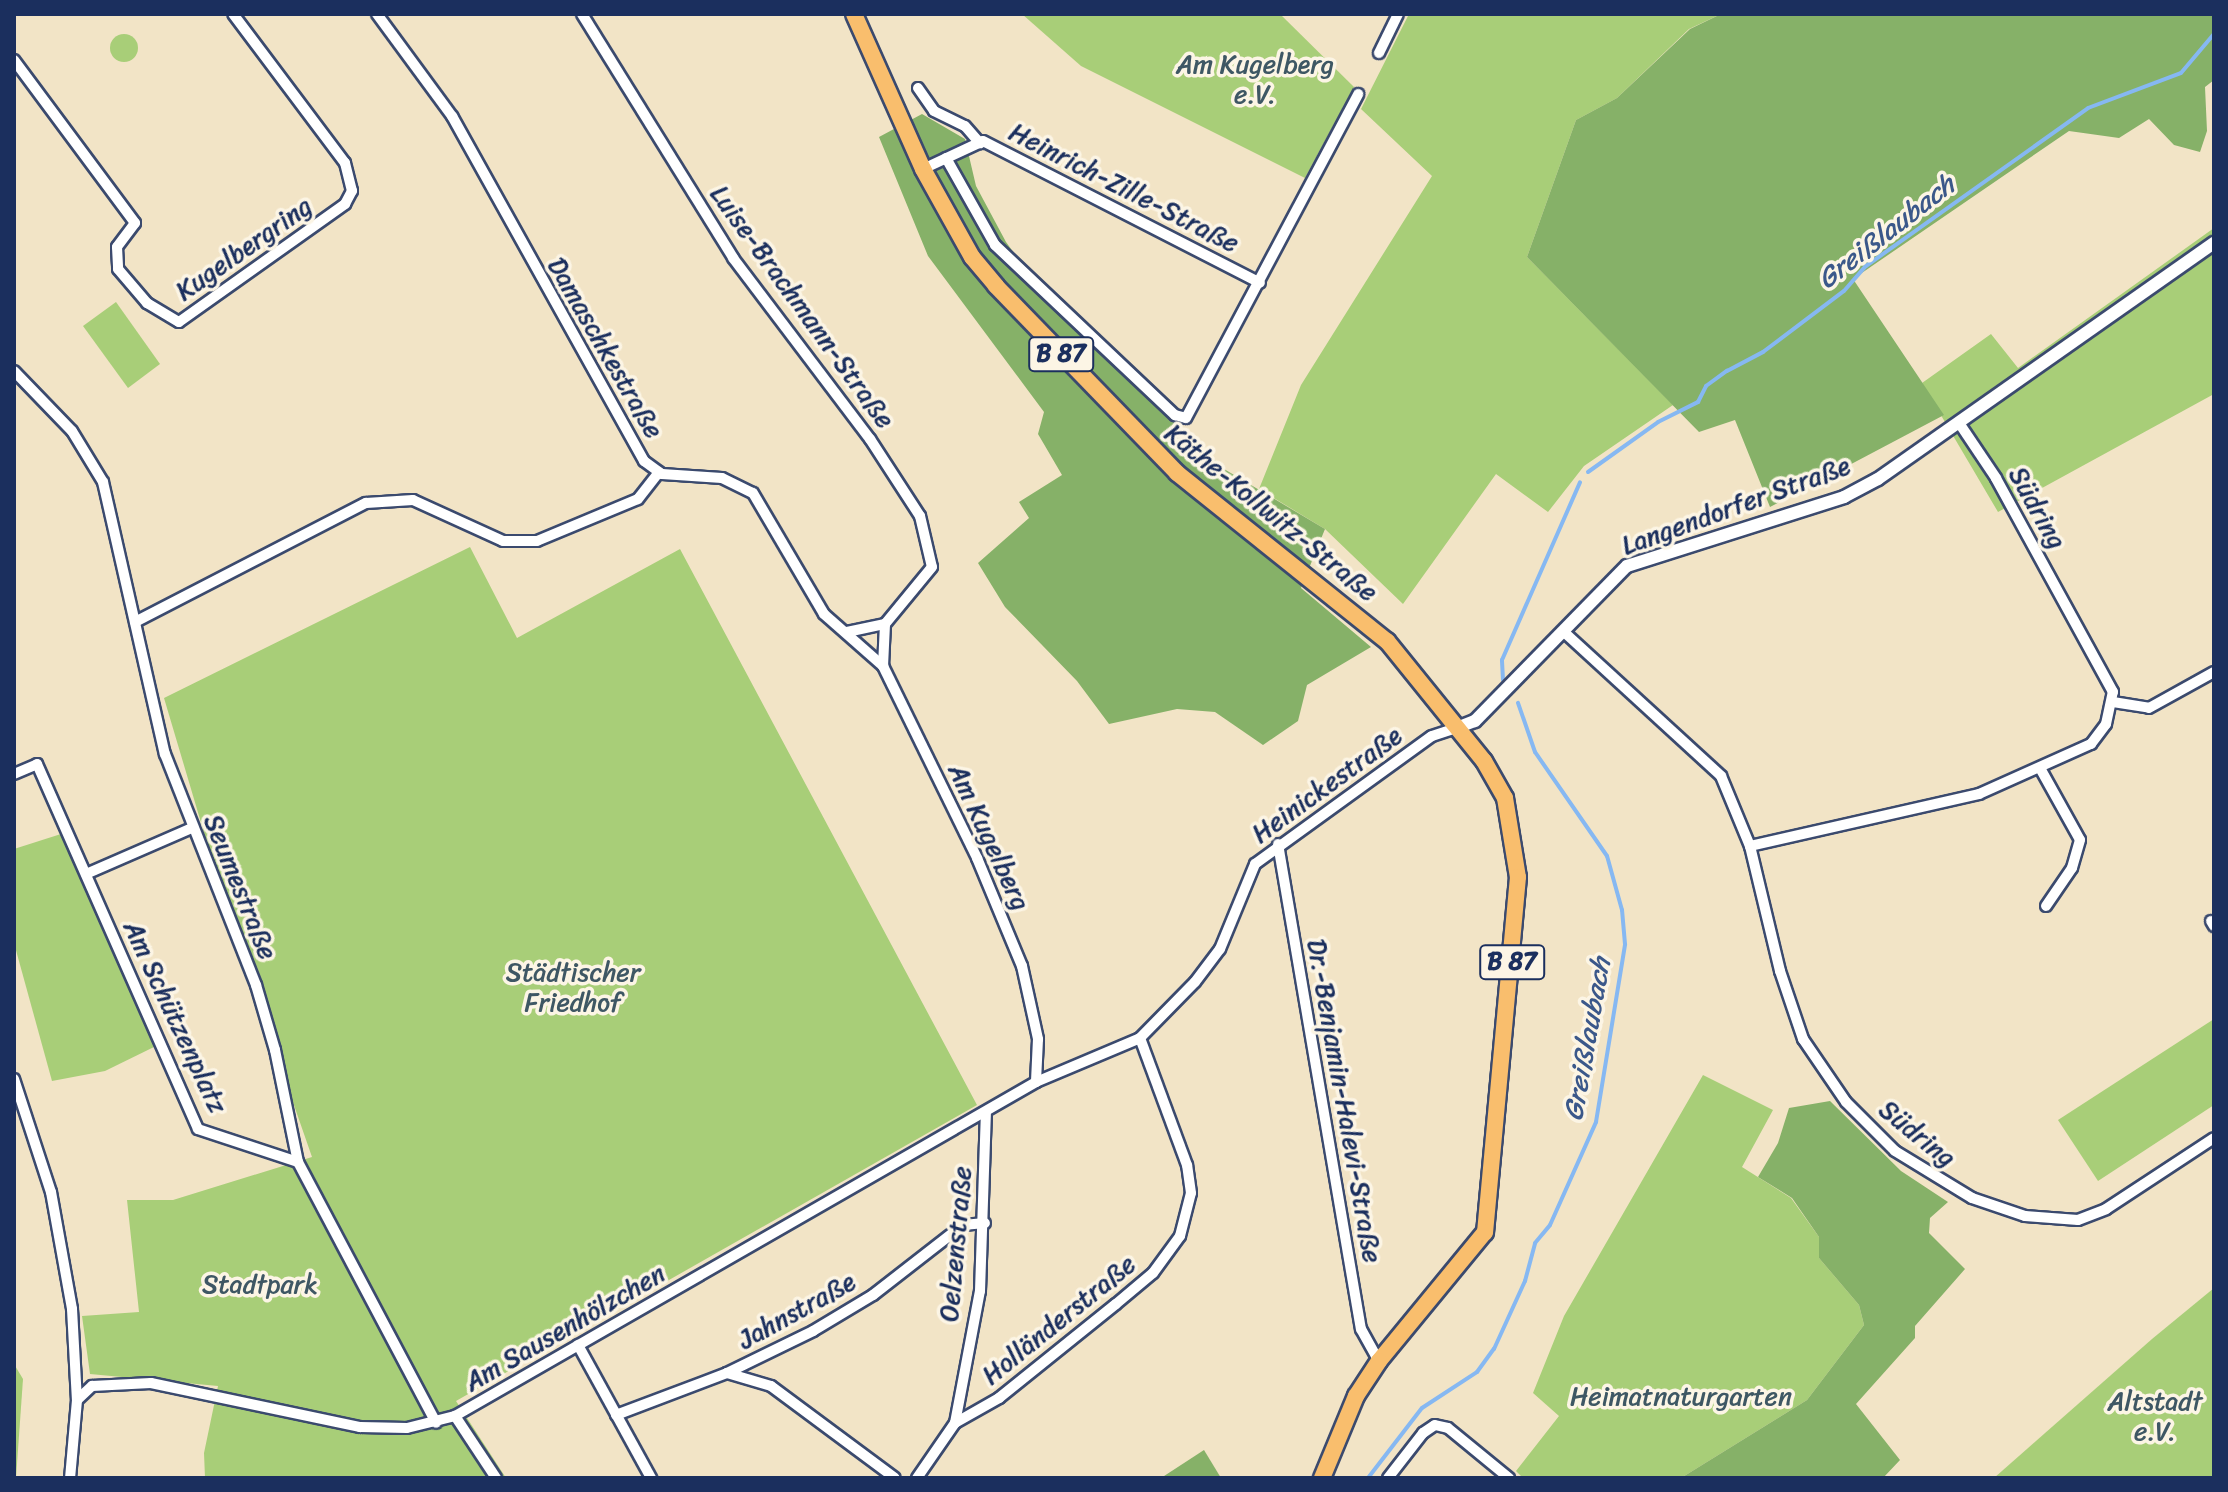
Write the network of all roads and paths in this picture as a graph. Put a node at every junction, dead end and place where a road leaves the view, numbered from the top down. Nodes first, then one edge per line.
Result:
1 (233, 14) edge
2 (377, 14) edge
3 (582, 14) edge
4 (854, 14) edge
5 (1398, 14) edge
6 (1379, 53) dead end
7 (14, 60) edge
8 (918, 88) dead end
9 (1358, 94) dead end
10 (980, 143) junction
11 (946, 158) junction
12 (923, 169) junction
13 (2214, 243) edge
14 (1260, 283) junction
15 (14, 371) edge
16 (1959, 423) junction
17 (659, 472) junction
18 (135, 622) junction
19 (885, 624) junction
20 (847, 632) junction
21 (1564, 632) junction
22 (883, 666) junction
23 (2214, 672) edge
24 (2113, 702) junction
25 (1459, 727) junction
26 (2040, 768) junction
27 (14, 774) edge
28 (192, 828) junction
29 (1278, 844) junction
30 (1750, 846) junction
31 (86, 874) junction
32 (2046, 906) dead end
33 (1140, 1038) junction
34 (14, 1079) edge
35 (1036, 1082) junction
36 (986, 1114) junction
37 (2214, 1138) edge
38 (298, 1162) junction
39 (985, 1223) junction
40 (578, 1345) junction
41 (1379, 1361) junction
42 (727, 1373) junction
43 (77, 1400) junction
44 (616, 1415) junction
45 (455, 1416) junction
46 (436, 1423) junction
47 (955, 1423) junction
48 (70, 1478) edge
49 (496, 1478) edge
50 (651, 1478) edge
51 (895, 1478) edge
52 (917, 1478) edge
53 (1322, 1478) edge
54 (1388, 1478) edge
55 (1509, 1478) edge

1 - 7 street, Kugelbergring
2 - 17 street, Damaschkestraße
3 - 19 street, Luise-Brachmann-Straße
4 - 12 main road, Käthe-Kollwitz-Straße / B 87
5 - 6 street
8 - 10 street
9 - 14 street
10 - 11 street, Heinrich-Zille-Straße
10 - 14 street, Heinrich-Zille-Straße
11 - 12 street, Heinrich-Zille-Straße
11 - 14 street
12 - 25 main road, Käthe-Kollwitz-Straße / B 87
13 - 16 street, Langendorfer Straße
15 - 18 street, Seumestraße
16 - 21 street, Langendorfer Straße
16 - 24 street, Südring
17 - 18 street
17 - 20 street, Damaschkestraße
18 - 28 street, Seumestraße
19 - 20 street
19 - 22 street
20 - 22 street, Am Kugelberg
21 - 25 street, Langendorfer Straße
21 - 30 street, Südring
22 - 35 street, Am Kugelberg
23 - 24 street
24 - 26 street
25 - 29 street, Heinickestraße
25 - 41 main road, B 87
26 - 30 street
26 - 32 street
27 - 31 street, Am Schützenplatz
28 - 31 street
28 - 38 street, Seumestraße
29 - 33 street, Heinickestraße
29 - 41 street, Dr.-Benjamin-Halevi-Straße
30 - 37 street, Südring
31 - 38 street, Am Schützenplatz
33 - 35 street, Heinickestraße
33 - 47 street, Holländerstraße
34 - 43 street
35 - 36 street, Am Sausenhölzchen
36 - 39 street, Oelzenstraße
36 - 40 street, Am Sausenhölzchen
38 - 46 street, Seumestraße
39 - 42 street, Jahnstraße
39 - 47 street, Oelzenstraße
40 - 44 street
40 - 45 street, Am Sausenhölzchen
41 - 53 main road, B 87
42 - 44 street, Jahnstraße
42 - 51 street
43 - 46 street, Am Sausenhölzchen
43 - 48 street
44 - 50 street
45 - 46 street, Am Sausenhölzchen
45 - 49 street
47 - 52 street, Holländerstraße
54 - 55 street

